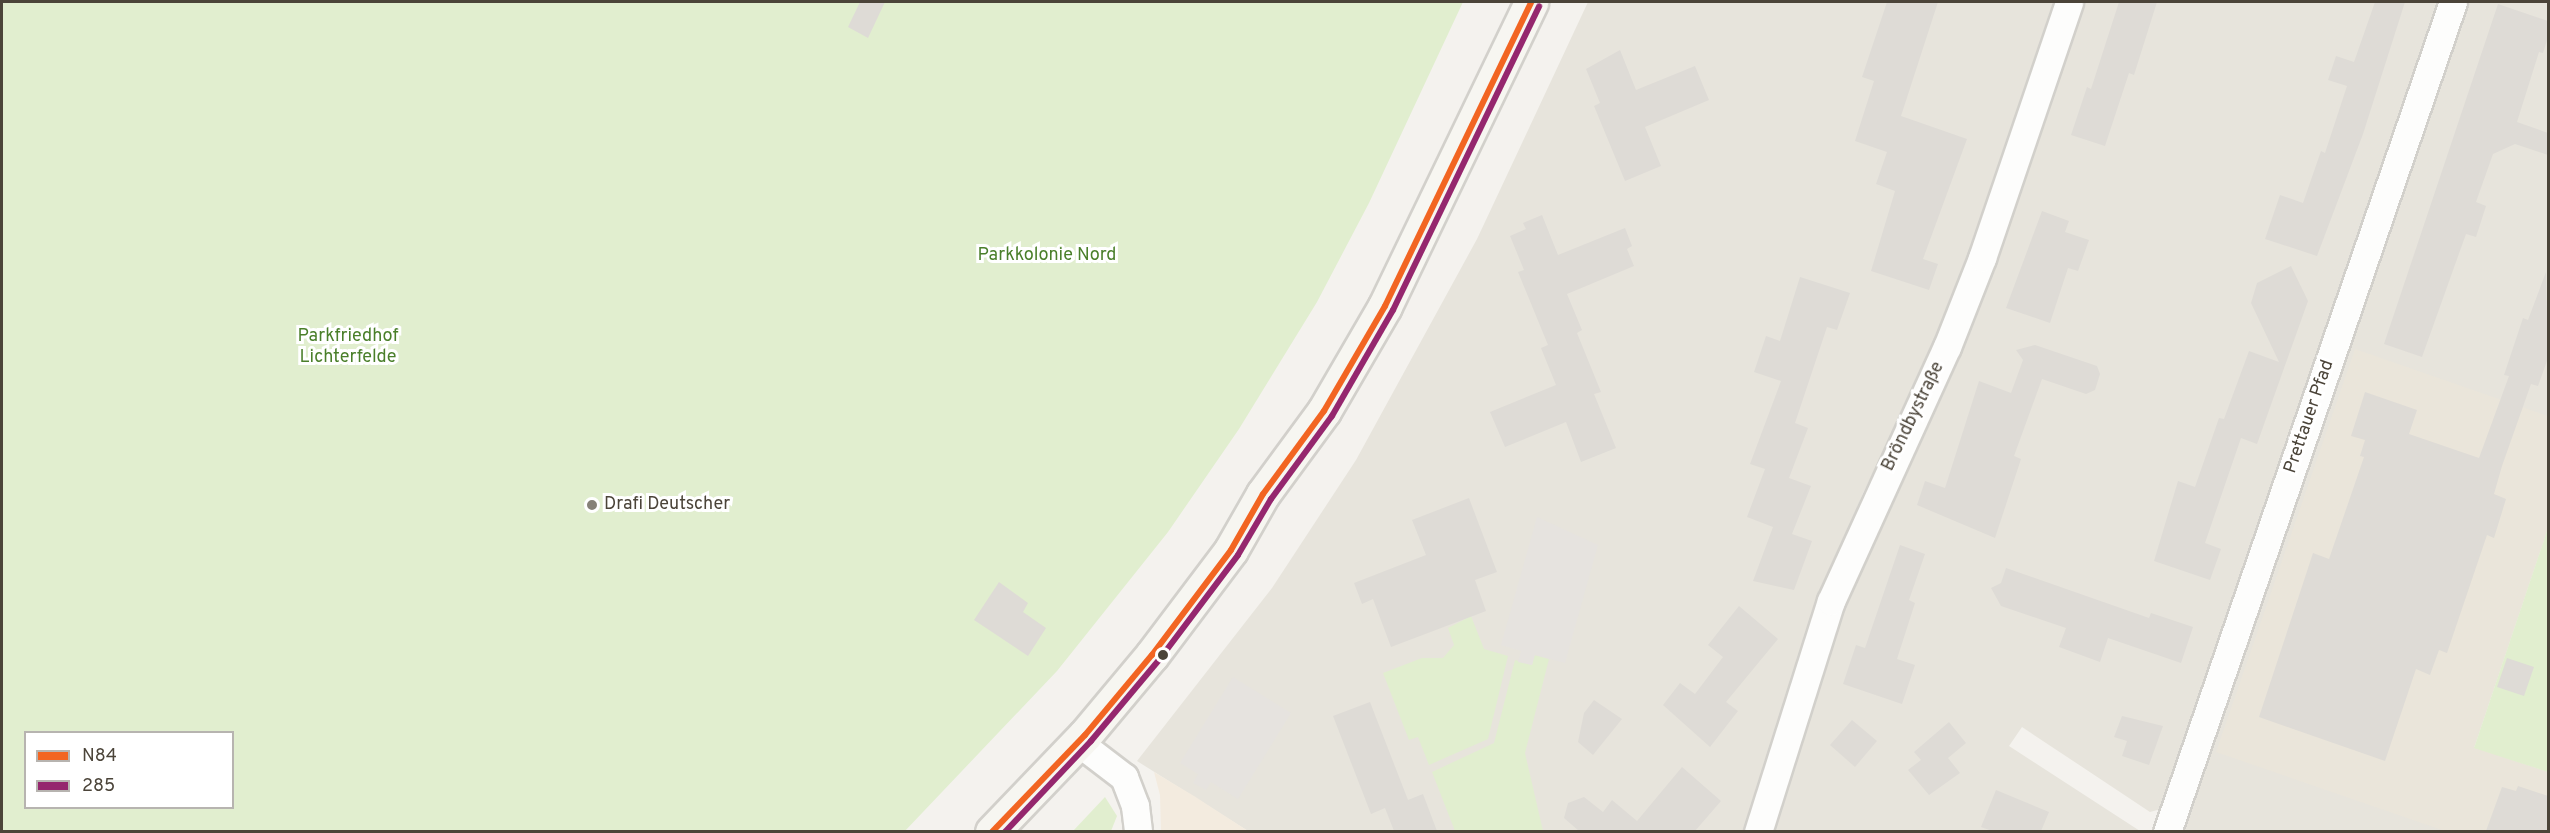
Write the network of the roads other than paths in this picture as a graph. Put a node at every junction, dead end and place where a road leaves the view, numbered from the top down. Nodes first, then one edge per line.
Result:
1 (1531, 2) edge
2 (2069, 2) edge
3 (2452, 2) edge
4 (1078, 742) junction
5 (992, 831) edge
6 (1138, 831) edge
7 (1758, 831) edge
8 (2167, 831) edge

1 - 4 main road
2 - 7 street, Bröndbystraße
3 - 8 street, Prettauer Pfad
4 - 5 main road
4 - 6 street

